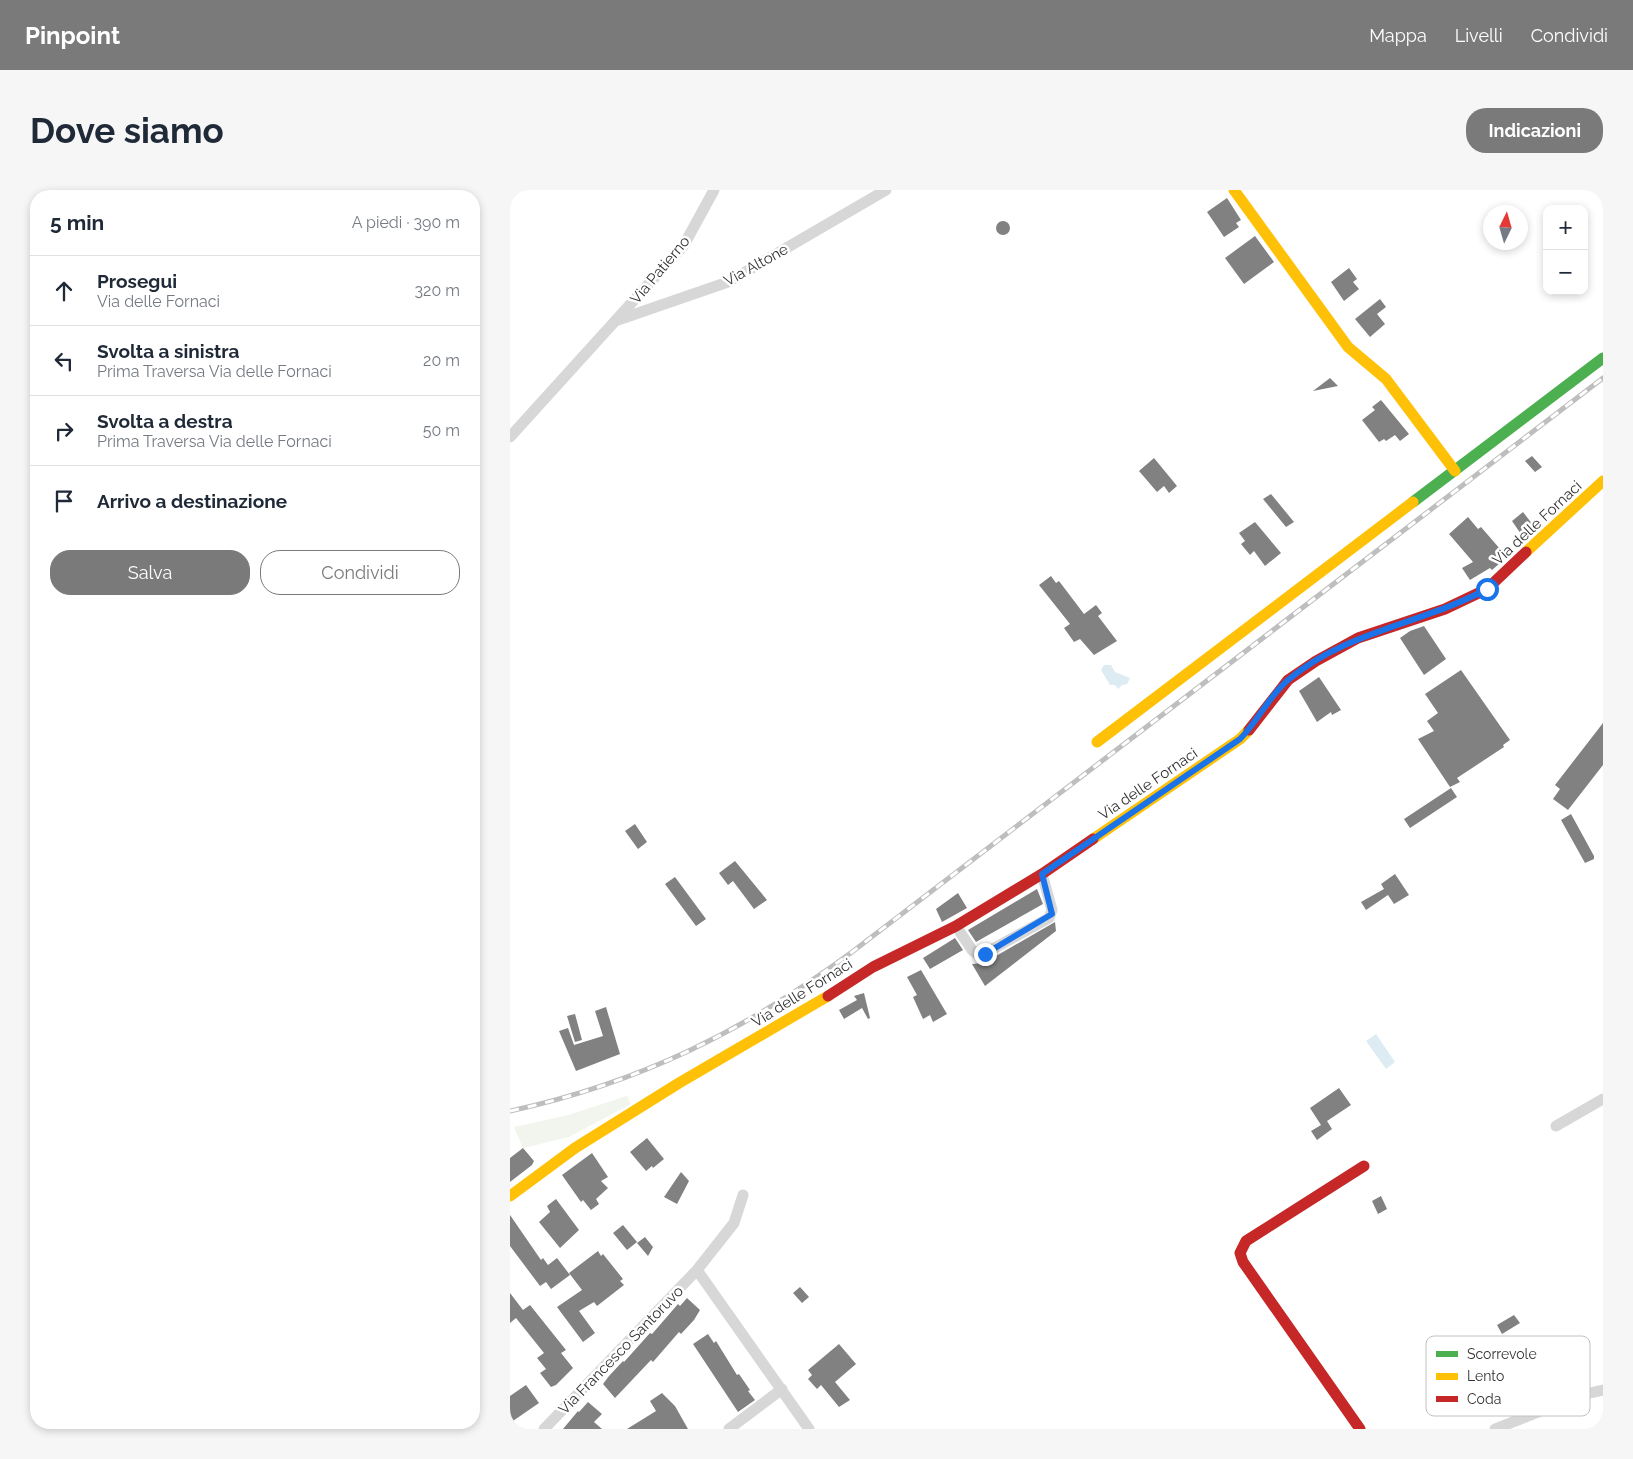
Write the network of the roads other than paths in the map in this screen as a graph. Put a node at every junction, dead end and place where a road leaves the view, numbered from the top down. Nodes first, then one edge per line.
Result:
1 (714, 190) edge
2 (886, 190) edge
3 (1234, 190) edge
4 (616, 321) junction
5 (1603, 358) edge
6 (510, 438) edge
7 (1454, 471) junction
8 (1603, 481) edge
9 (1097, 742) dead end
10 (1042, 874) junction
11 (956, 926) junction
12 (1603, 1099) edge
13 (1556, 1126) dead end
14 (1364, 1166) dead end
15 (743, 1195) dead end
16 (510, 1196) edge
17 (697, 1270) junction
18 (782, 1389) junction
19 (1603, 1390) edge
20 (1590, 1393) edge
21 (1527, 1416) edge
22 (544, 1429) edge
23 (729, 1429) edge
24 (809, 1429) edge
25 (1360, 1429) edge
26 (1494, 1429) edge

1 - 4 street, Via Patierno
2 - 4 street, Via Altone
3 - 7 street
4 - 6 street, Via Patierno
5 - 7 street
7 - 9 street
8 - 10 street, Via delle Fornaci
10 - 11 street, Via delle Fornaci
10 - 11 street
11 - 16 street, Via delle Fornaci
12 - 13 street
14 - 25 street
15 - 17 street, Via Francesco Santoruvo
17 - 18 street
17 - 22 street, Via Francesco Santoruvo
18 - 23 street
18 - 24 street
19 - 20 street
21 - 26 street

